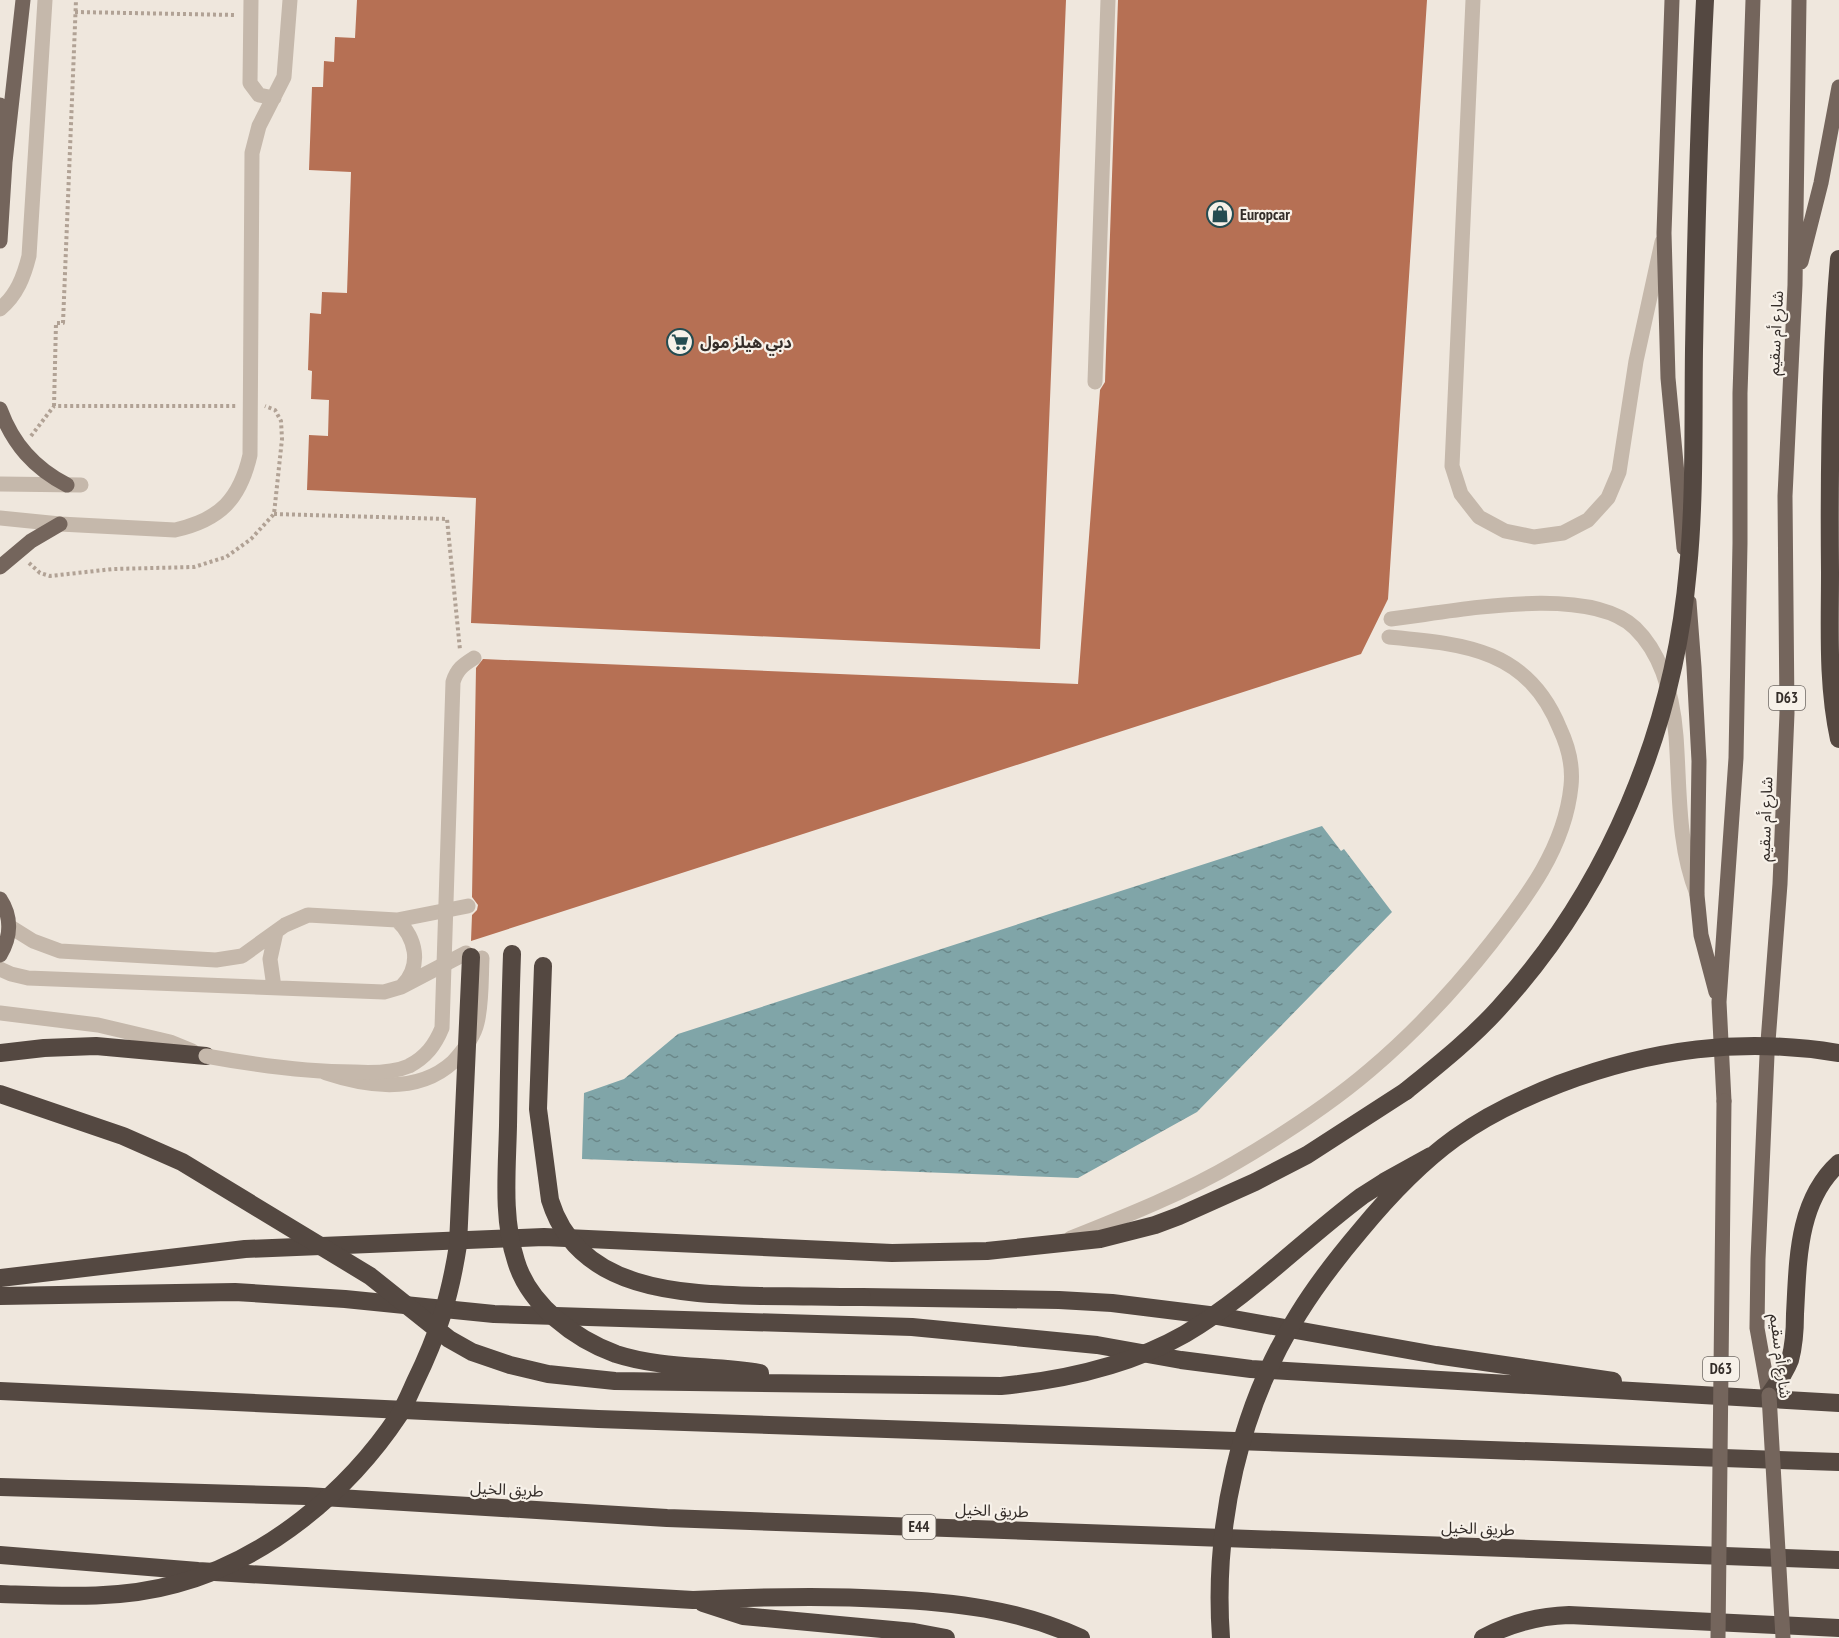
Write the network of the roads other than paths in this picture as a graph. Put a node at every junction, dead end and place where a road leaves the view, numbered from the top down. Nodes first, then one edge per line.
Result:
1 (23, 0) edge
2 (45, 0) edge
3 (290, 0) edge
4 (1108, 0) edge
5 (1473, 0) edge
6 (1672, 0) edge
7 (1705, 0) edge
8 (1753, 0) edge
9 (1799, 0) edge
10 (251, 8) edge
11 (1839, 87) edge
12 (274, 98) junction
13 (0, 105) edge
14 (5, 162) junction
15 (1664, 234) junction
16 (0, 241) edge
17 (1839, 259) edge
18 (1795, 285) junction
19 (0, 309) edge
20 (1095, 382) dead end
21 (0, 409) edge
22 (0, 484) edge
23 (74, 485) joint
24 (0, 518) edge
25 (60, 524) junction
26 (0, 567) edge
27 (1391, 619) dead end
28 (1389, 638) dead end
29 (468, 662) road end
30 (1839, 739) edge
31 (1697, 894) junction
32 (0, 899) edge
33 (468, 906) dead end
34 (397, 920) junction
35 (9, 926) junction
36 (276, 932) junction
37 (512, 954) dead end
38 (0, 955) edge
39 (473, 956) junction
40 (543, 966) dead end
41 (0, 969) edge
42 (274, 987) junction
43 (401, 987) junction
44 (1719, 1002) junction
45 (0, 1013) edge
46 (0, 1053) edge
47 (1839, 1053) edge
48 (206, 1056) junction
49 (326, 1073) junction
50 (0, 1094) edge
51 (1431, 1156) junction
52 (1839, 1163) edge
53 (1055, 1245) junction
54 (0, 1278) edge
55 (0, 1296) edge
56 (809, 1383) junction
57 (0, 1391) edge
58 (1649, 1393) junction
59 (1769, 1395) junction
60 (1839, 1403) edge
61 (1839, 1462) edge
62 (0, 1487) edge
63 (0, 1555) edge
64 (1839, 1560) edge
65 (0, 1594) edge
66 (693, 1599) junction
67 (1839, 1628) edge
68 (946, 1638) edge
69 (1082, 1638) edge
70 (1221, 1638) edge
71 (1483, 1638) edge
72 (1718, 1638) edge
73 (1783, 1638) edge

1 - 14 main road
2 - 19 street
3 - 12 street
4 - 20 street
5 - 15 street
6 - 15 main road
7 - 53 highway, bridge
8 - 44 main road, شارع أم سقيم / D63
9 - 18 main road, شارع أم سقيم / D63
10 - 12 street
11 - 18 main road
12 - 25 street
13 - 14 main road
14 - 16 main road
15 - 31 main road
17 - 30 highway
18 - 59 main road, شارع أم سقيم / D63
21 - 23 main road
22 - 23 street
24 - 25 street
25 - 26 main road
27 - 31 street
28 - 53 street
29 - 49 street, bridge
31 - 44 main road
32 - 35 main road
33 - 34 street
34 - 36 street
34 - 43 street
35 - 36 street
35 - 38 main road
36 - 42 street
37 - 56 highway, bridge
39 - 43 street
39 - 49 street, bridge
39 - 65 highway, bridge
40 - 58 highway, bridge
41 - 42 street
42 - 43 street
44 - 72 main road, شارع أم سقيم / D63, bridge
45 - 48 street
46 - 48 highway
47 - 51 highway, bridge
48 - 49 street, bridge
50 - 56 highway, bridge
51 - 56 highway, bridge
51 - 70 highway, bridge
52 - 59 highway
53 - 54 highway
55 - 58 highway
57 - 61 highway
58 - 60 highway
59 - 73 main road, شارع أم سقيم / D63, bridge
62 - 64 highway, طريق الخيل / E44
63 - 66 highway
66 - 68 highway
66 - 69 highway
67 - 71 highway

